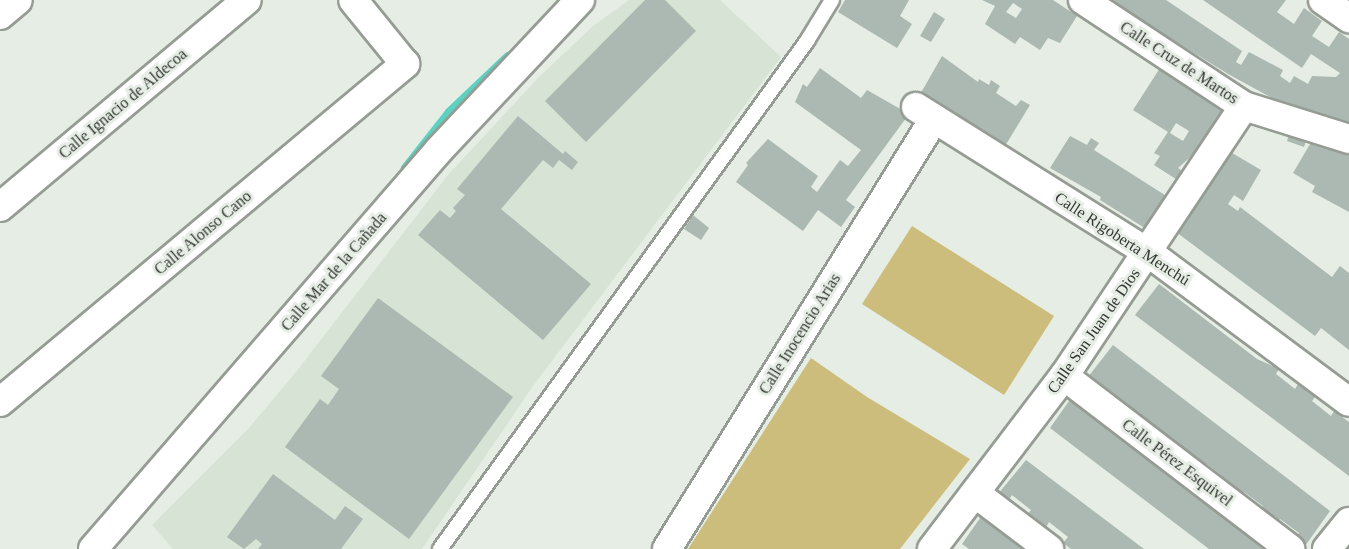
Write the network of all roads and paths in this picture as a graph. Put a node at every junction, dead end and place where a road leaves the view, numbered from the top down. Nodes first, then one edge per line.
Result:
1 (18, 0) edge
2 (247, 0) edge
3 (353, 0) edge
4 (580, 0) edge
5 (832, 0) edge
6 (1083, 0) edge
7 (1323, 0) edge
8 (0, 15) edge
9 (1349, 18) edge
10 (1244, 106) junction
11 (925, 113) joint
12 (1349, 139) edge
13 (0, 207) edge
14 (1149, 253) junction
15 (1064, 376) junction
16 (0, 402) edge
17 (1349, 402) edge
18 (975, 493) junction
19 (1349, 522) edge
20 (93, 549) edge
21 (440, 549) edge
22 (667, 549) edge
23 (932, 549) edge
24 (1050, 549) edge
25 (1290, 549) edge
26 (1327, 549) edge

1 - 8 street
2 - 13 street, Calle Ignacio de Aldecoa
3 - 16 street, Calle Alonso Cano
4 - 20 street, Calle Mar de la Cañada
5 - 21 lane
6 - 10 street, Calle Cruz de Martos
7 - 9 street
10 - 12 street, Calle Cruz de Martos
10 - 14 street, Calle San Juan de Dios
11 - 14 street, Calle Rigoberta Menchú
11 - 22 street, Calle Inocencio Arias
14 - 15 street, Calle San Juan de Dios
14 - 17 street, Calle Rigoberta Menchú
15 - 18 street, Calle San Juan de Dios
15 - 25 street, Calle Pérez Esquivel
18 - 23 street, Calle San Juan de Dios
18 - 24 street
19 - 26 street

